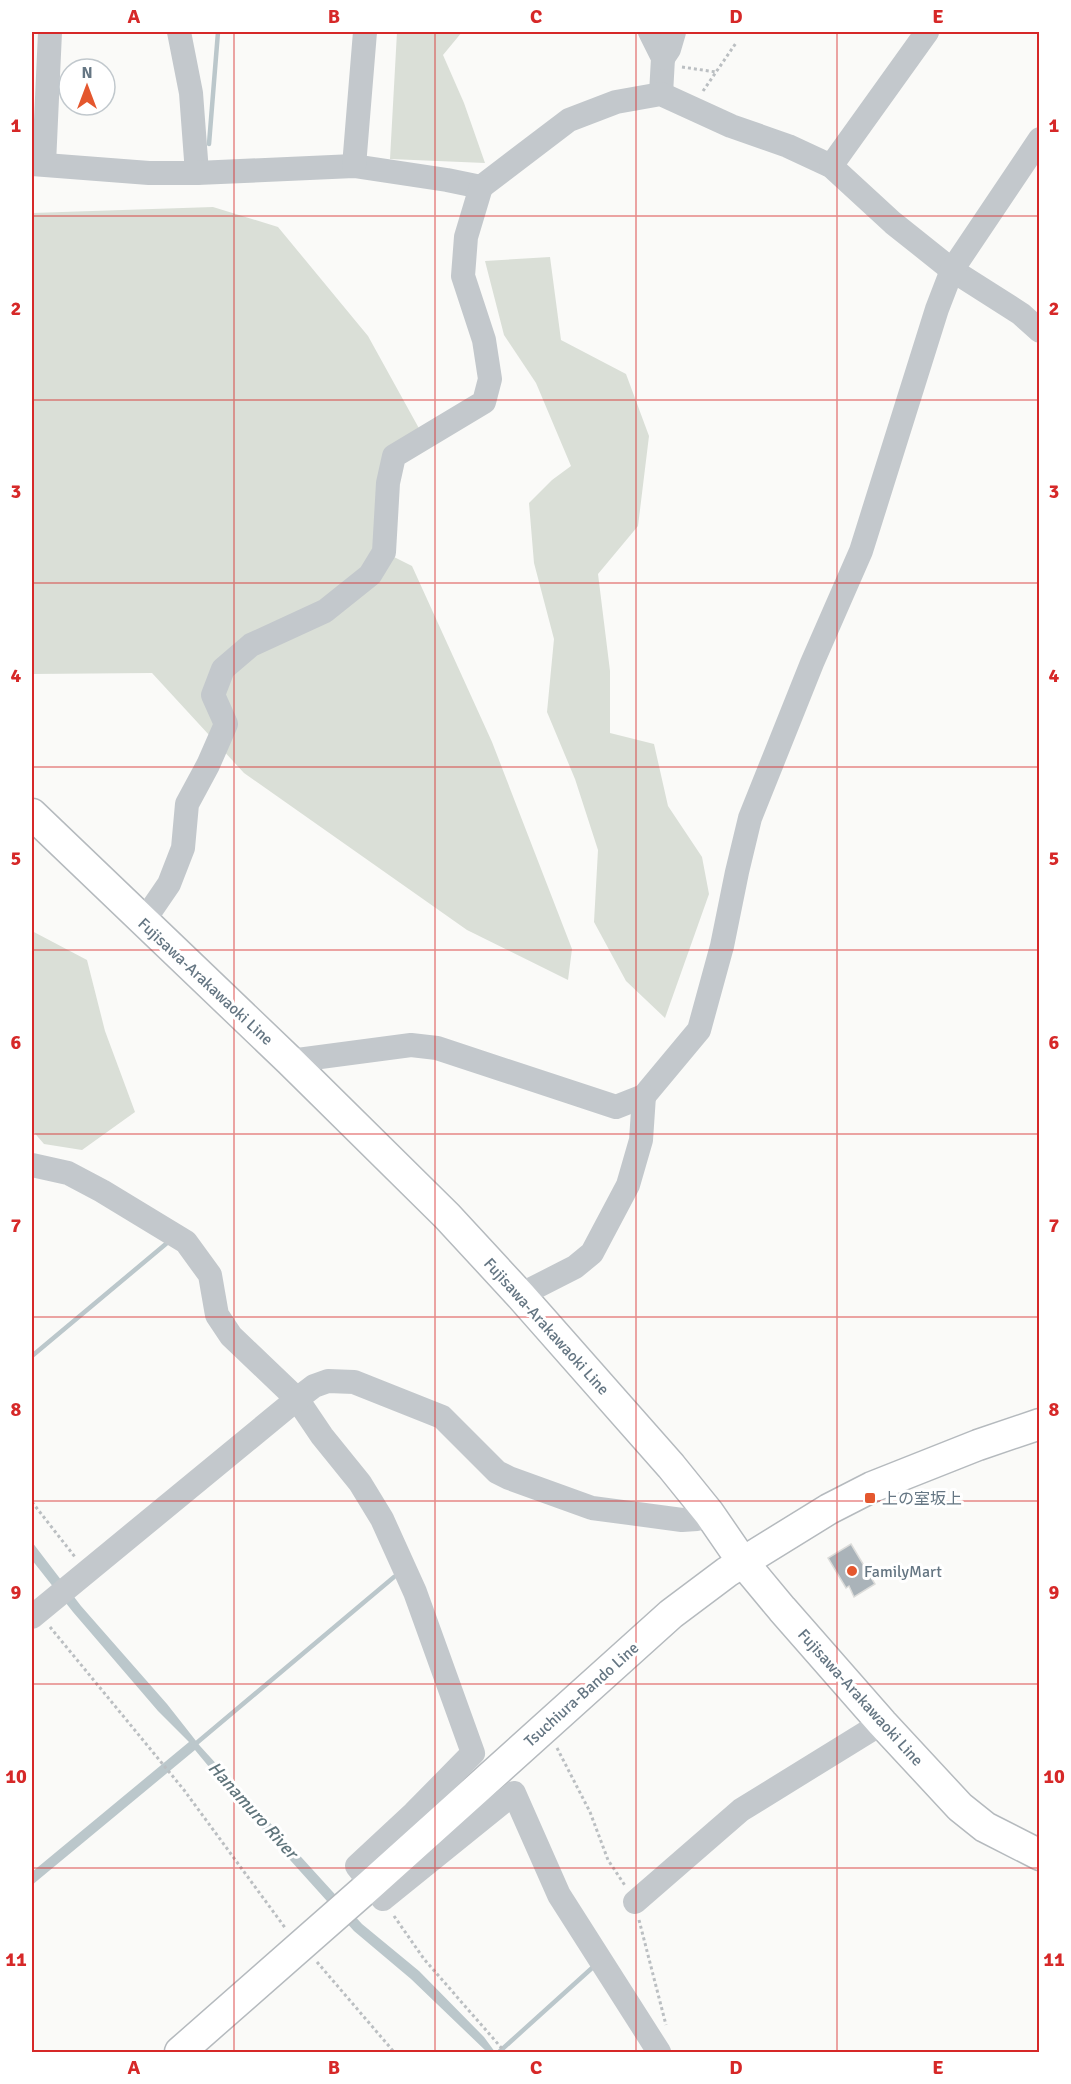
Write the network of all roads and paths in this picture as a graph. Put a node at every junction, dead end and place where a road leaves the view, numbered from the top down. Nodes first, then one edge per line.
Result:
1 (50, 32) edge
2 (179, 32) edge
3 (364, 32) edge
4 (650, 32) edge
5 (674, 32) edge
6 (927, 32) edge
7 (736, 43) dead end
8 (663, 61) junction
9 (716, 72) junction
10 (704, 91) dead end
11 (661, 94) junction
12 (1040, 139) edge
13 (38, 164) edge
14 (354, 166) junction
15 (831, 166) junction
16 (197, 173) junction
17 (481, 187) junction
18 (952, 270) junction
19 (1040, 331) edge
20 (32, 814) edge
21 (143, 922) junction
22 (290, 1061) junction
23 (644, 1096) junction
24 (32, 1165) edge
25 (520, 1295) junction
26 (297, 1399) junction
27 (1040, 1424) edge
28 (32, 1502) edge
29 (709, 1513) junction
30 (742, 1561) junction
31 (84, 1573) junction
32 (34, 1614) edge
33 (882, 1723) junction
34 (545, 1727) junction
35 (1040, 1855) edge
36 (372, 1892) junction
37 (635, 1902) junction
38 (304, 1943) junction
39 (667, 2029) dead end
40 (180, 2052) edge
41 (394, 2052) edge
42 (505, 2052) edge
43 (659, 2052) edge

1 - 13 street
2 - 16 street
3 - 14 street
4 - 8 street
5 - 8 street
6 - 15 street
7 - 9 path
8 - 9 path
8 - 11 street
9 - 10 path
11 - 15 street
11 - 17 street
12 - 18 street
13 - 16 street
14 - 16 street
14 - 17 street
15 - 18 street
17 - 21 street
18 - 19 street
18 - 23 street
20 - 21 main road, Fujisawa-Arakawaoki Line
21 - 22 main road, Fujisawa-Arakawaoki Line
22 - 23 street
22 - 25 main road, Fujisawa-Arakawaoki Line
23 - 25 street
24 - 26 street
25 - 29 main road, Fujisawa-Arakawaoki Line
26 - 29 street
26 - 31 street
26 - 36 street
27 - 30 main road, Tsuchiura-Bando Line
28 - 31 path
29 - 30 main road, Fujisawa-Arakawaoki Line
30 - 33 main road, Fujisawa-Arakawaoki Line
30 - 34 main road, Tsuchiura-Bando Line
31 - 32 street
32 - 38 path
33 - 35 main road, Fujisawa-Arakawaoki Line
33 - 37 street
34 - 36 main road, Tsuchiura-Bando Line
34 - 37 path
36 - 38 main road, Tsuchiura-Bando Line
36 - 42 path
36 - 43 street
37 - 39 path
38 - 40 main road, Tsuchiura-Bando Line
38 - 41 path

